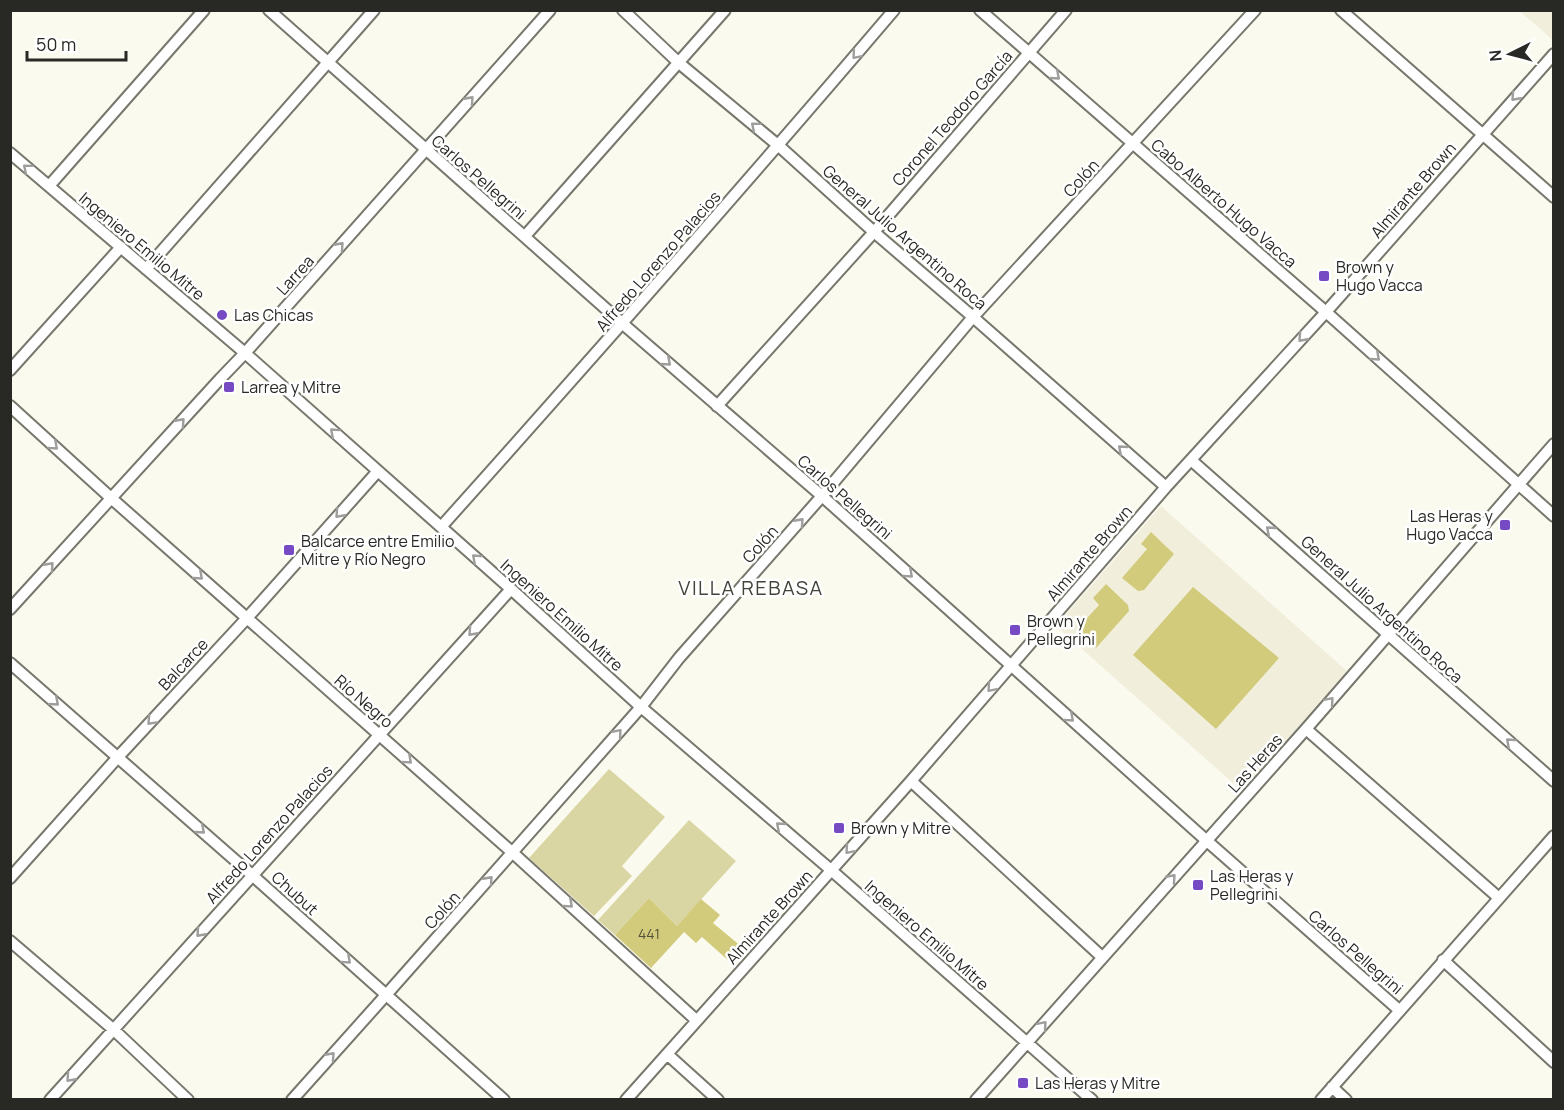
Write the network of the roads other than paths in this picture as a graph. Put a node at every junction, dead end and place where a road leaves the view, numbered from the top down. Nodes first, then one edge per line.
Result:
1 (204, 10) edge
2 (269, 10) edge
3 (374, 10) edge
4 (550, 10) edge
5 (623, 10) edge
6 (725, 10) edge
7 (894, 10) edge
8 (980, 10) edge
9 (1066, 10) edge
10 (1255, 10) edge
11 (1341, 10) edge
12 (1029, 52) junction
13 (1554, 54) edge
14 (328, 63) junction
15 (680, 63) junction
16 (1482, 134) junction
17 (1133, 142) junction
18 (779, 146) junction
19 (425, 150) junction
20 (10, 153) edge
21 (49, 186) junction
22 (1554, 197) edge
23 (874, 231) junction
24 (525, 236) junction
25 (121, 247) junction
26 (146, 269) junction
27 (1326, 312) junction
28 (974, 317) junction
29 (623, 324) junction
30 (245, 353) junction
31 (10, 370) edge
32 (10, 406) edge
33 (717, 406) junction
34 (1554, 444) edge
35 (1191, 460) junction
36 (378, 471) junction
37 (1518, 485) junction
38 (1166, 488) junction
39 (822, 496) junction
40 (111, 498) junction
41 (1554, 516) edge
42 (441, 527) junction
43 (511, 589) junction
44 (10, 609) edge
45 (247, 618) junction
46 (1389, 635) junction
47 (10, 663) edge
48 (1011, 665) junction
49 (641, 707) junction
50 (1306, 729) junction
51 (380, 735) junction
52 (118, 757) junction
53 (911, 781) junction
54 (1554, 781) edge
55 (1554, 836) edge
56 (1207, 841) junction
57 (513, 853) junction
58 (831, 870) junction
59 (252, 875) junction
60 (10, 878) edge
61 (1499, 898) junction
62 (10, 941) edge
63 (1102, 957) junction
64 (1443, 960) junction
65 (386, 995) junction
66 (1399, 1010) junction
67 (696, 1020) junction
68 (114, 1030) junction
69 (1028, 1043) junction
70 (667, 1054) junction
71 (1554, 1062) edge
72 (1332, 1087) junction
73 (50, 1100) edge
74 (188, 1100) edge
75 (291, 1100) edge
76 (504, 1100) edge
77 (626, 1100) edge
78 (718, 1100) edge
79 (976, 1100) edge
80 (1092, 1100) edge
81 (1321, 1100) edge
82 (1346, 1100) edge

1 - 21 street
2 - 14 street, Carlos Pellegrini
3 - 14 street
19 -> 4 street, Larrea
5 - 15 street, General Julio Argentino Roca
6 - 15 street
7 -> 18 street, Alfredo Lorenzo Palacios
8 - 12 street, Cabo Alberto Hugo Vacca
9 - 12 street, Coronel Teodoro García
10 - 17 street, Colón
11 - 16 street
12 -> 17 street, Cabo Alberto Hugo Vacca
12 - 23 street, Coronel Teodoro García
13 -> 16 street, Almirante Brown
14 - 19 street, Carlos Pellegrini
14 - 26 street
18 -> 15 street, General Julio Argentino Roca
15 - 24 street
16 - 22 street
16 - 27 street, Almirante Brown
17 - 27 street, Cabo Alberto Hugo Vacca
17 - 28 street, Colón
18 - 23 street, General Julio Argentino Roca
18 - 29 street, Alfredo Lorenzo Palacios
19 - 24 street, Carlos Pellegrini
30 -> 19 street, Larrea
21 -> 20 street, Ingeniero Emilio Mitre
21 - 25 street, Ingeniero Emilio Mitre
23 - 28 street, General Julio Argentino Roca
23 - 33 street, Coronel Teodoro García
24 - 29 street, Carlos Pellegrini
25 - 26 street, Ingeniero Emilio Mitre
25 - 31 street
26 - 30 street, Ingeniero Emilio Mitre
27 -> 35 street, Almirante Brown
27 -> 37 street, Cabo Alberto Hugo Vacca
38 -> 28 street, General Julio Argentino Roca
28 - 39 street, Colón
29 -> 33 street, Carlos Pellegrini
29 - 42 street, Alfredo Lorenzo Palacios
36 -> 30 street, Ingeniero Emilio Mitre
40 -> 30 street, Larrea
32 -> 40 street, Río Negro
33 - 39 street, Carlos Pellegrini
34 - 37 street, Las Heras
35 - 38 street, Almirante Brown
46 -> 35 street, General Julio Argentino Roca
36 - 42 street, Ingeniero Emilio Mitre
36 -> 45 street, Balcarce
37 - 41 street, Cabo Alberto Hugo Vacca
37 - 46 street, Las Heras
38 - 48 street, Almirante Brown
39 -> 48 street, Carlos Pellegrini
49 -> 39 street, Colón
44 -> 40 street, Larrea
40 -> 45 street, Río Negro
43 -> 42 street, Ingeniero Emilio Mitre
43 - 49 street, Ingeniero Emilio Mitre
43 -> 51 street, Alfredo Lorenzo Palacios
45 - 51 street, Río Negro
45 -> 52 street, Balcarce
50 -> 46 street, Las Heras
54 -> 46 street, General Julio Argentino Roca
47 -> 52 street, Chubut
48 -> 53 street, Almirante Brown
48 -> 56 street, Carlos Pellegrini
57 -> 49 street, Colón
58 -> 49 street, Ingeniero Emilio Mitre
50 - 56 street, Las Heras
50 - 61 street
51 -> 57 street, Río Negro
51 - 59 street, Alfredo Lorenzo Palacios
52 -> 59 street, Chubut
52 - 60 street, Balcarce
53 -> 58 street, Almirante Brown
53 - 63 street
55 - 61 street
63 -> 56 street, Las Heras
56 - 66 street, Carlos Pellegrini
65 -> 57 street, Colón
57 -> 67 street, Río Negro
58 - 67 street, Almirante Brown
58 - 69 street, Ingeniero Emilio Mitre
59 -> 65 street, Chubut
59 -> 68 street, Alfredo Lorenzo Palacios
61 - 64 street
62 - 68 street
69 -> 63 street, Las Heras
64 - 66 street
64 - 71 street
75 -> 65 street, Colón
65 - 76 street, Chubut
66 - 72 street
67 - 70 street, Almirante Brown
68 -> 73 street, Alfredo Lorenzo Palacios
68 - 74 street
69 - 79 street, Las Heras
69 - 80 street, Ingeniero Emilio Mitre
70 - 77 street, Almirante Brown
70 - 78 street
72 - 81 street
72 - 82 street

